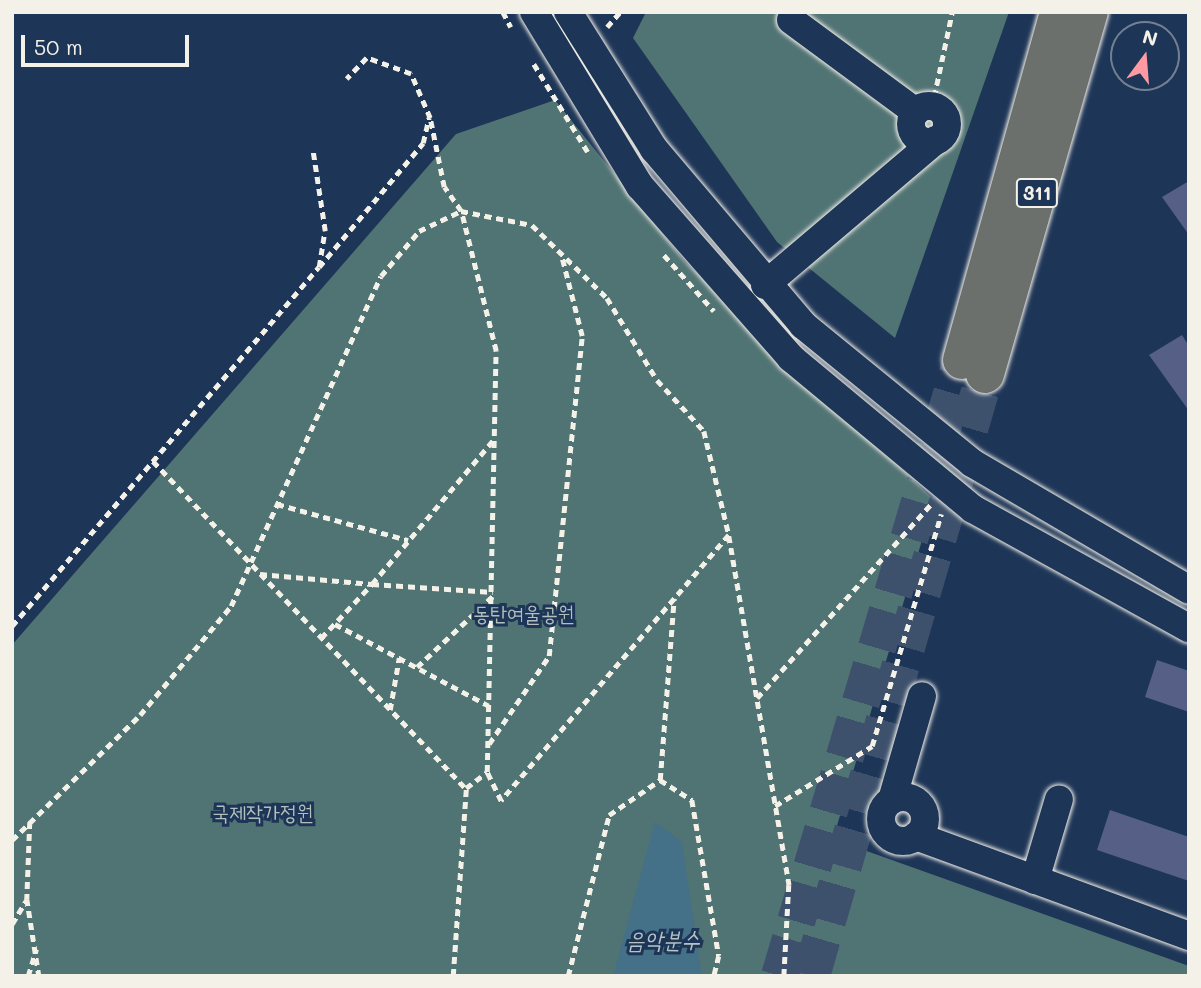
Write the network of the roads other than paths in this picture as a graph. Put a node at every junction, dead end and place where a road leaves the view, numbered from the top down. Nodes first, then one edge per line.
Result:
1 (534, 12) edge
2 (568, 12) edge
3 (1035, 12) edge
4 (1059, 12) edge
5 (1089, 12) edge
6 (1107, 12) edge
7 (791, 20) dead end
8 (1038, 191) junction
9 (986, 273) junction
10 (765, 285) junction
11 (1189, 590) edge
12 (1189, 628) edge
13 (922, 696) dead end
14 (1059, 799) dead end
15 (1035, 880) junction
16 (1189, 936) edge

1 - 12 street
2 - 10 street
3 - 9 highway
4 - 9 highway, 311
5 - 8 highway, 311
6 - 8 highway
7 - 10 street
8 - 9 highway, 311
10 - 11 street
13 - 15 street
14 - 15 street
15 - 16 street

